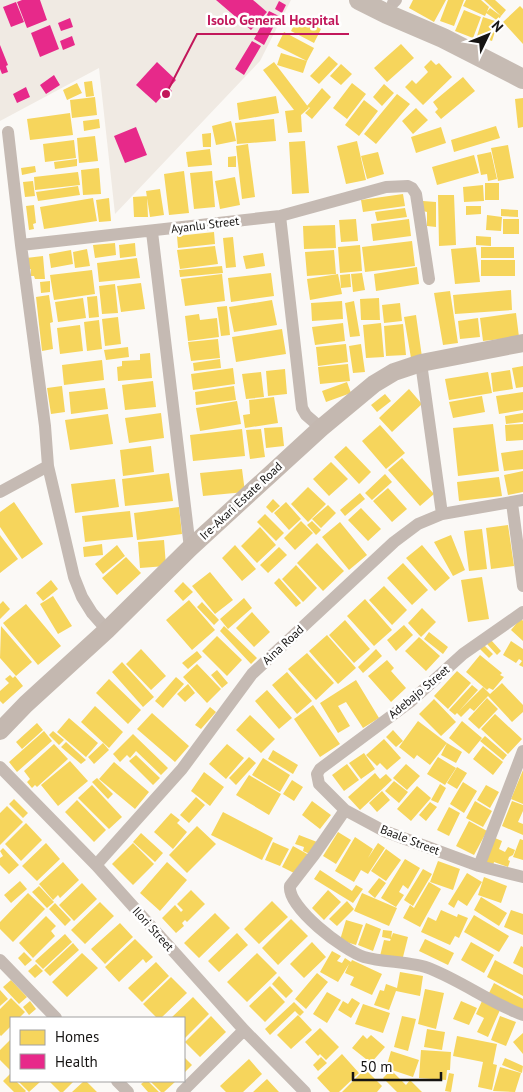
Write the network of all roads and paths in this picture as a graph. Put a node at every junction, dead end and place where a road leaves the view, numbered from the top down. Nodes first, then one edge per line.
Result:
1 (359, 0) edge
2 (391, 1) edge
3 (523, 66) edge
4 (523, 79) edge
5 (8, 132) dead end
6 (280, 216) junction
7 (152, 232) junction
8 (20, 245) junction
9 (429, 279) dead end
10 (523, 343) edge
11 (421, 363) junction
12 (321, 428) junction
13 (48, 466) junction
14 (0, 492) edge
15 (518, 502) edge
16 (442, 514) junction
17 (190, 548) junction
18 (523, 586) edge
19 (523, 612) edge
20 (107, 630) junction
21 (0, 730) edge
22 (523, 752) edge
23 (0, 767) edge
24 (317, 774) joint
25 (345, 810) junction
26 (96, 865) junction
27 (479, 866) junction
28 (523, 877) edge
29 (0, 960) edge
30 (523, 1015) edge
31 (55, 1017) edge
32 (244, 1030) junction
33 (118, 1082) edge
34 (128, 1092) edge
35 (182, 1092) edge
36 (306, 1092) edge

1 - 4 main road
2 - 3 main road
5 - 8 street
6 - 7 street, Ayanlu Street
6 - 9 street, Ayanlu Street
6 - 12 street
7 - 8 street, Ayanlu Street
7 - 17 street
8 - 13 street
10 - 11 street, Ire-Akari Estate Road
11 - 12 street, Ire-Akari Estate Road
11 - 16 street
12 - 17 street, Ire-Akari Estate Road
13 - 14 street
13 - 20 street
15 - 16 street, Aina Road
15 - 18 street
16 - 26 street, Aina Road
17 - 20 street, Ire-Akari Estate Road
19 - 24 street, Adebajo Street
20 - 21 street, Ire-Akari Estate Road
22 - 27 street
23 - 26 street, Ilori Street
24 - 25 street, Baale Street
25 - 27 street, Baale Street
25 - 30 street
26 - 32 street, Ilori Street
27 - 28 street, Baale Street
29 - 31 street
32 - 35 street
32 - 36 street, Ilori Street
33 - 34 street

